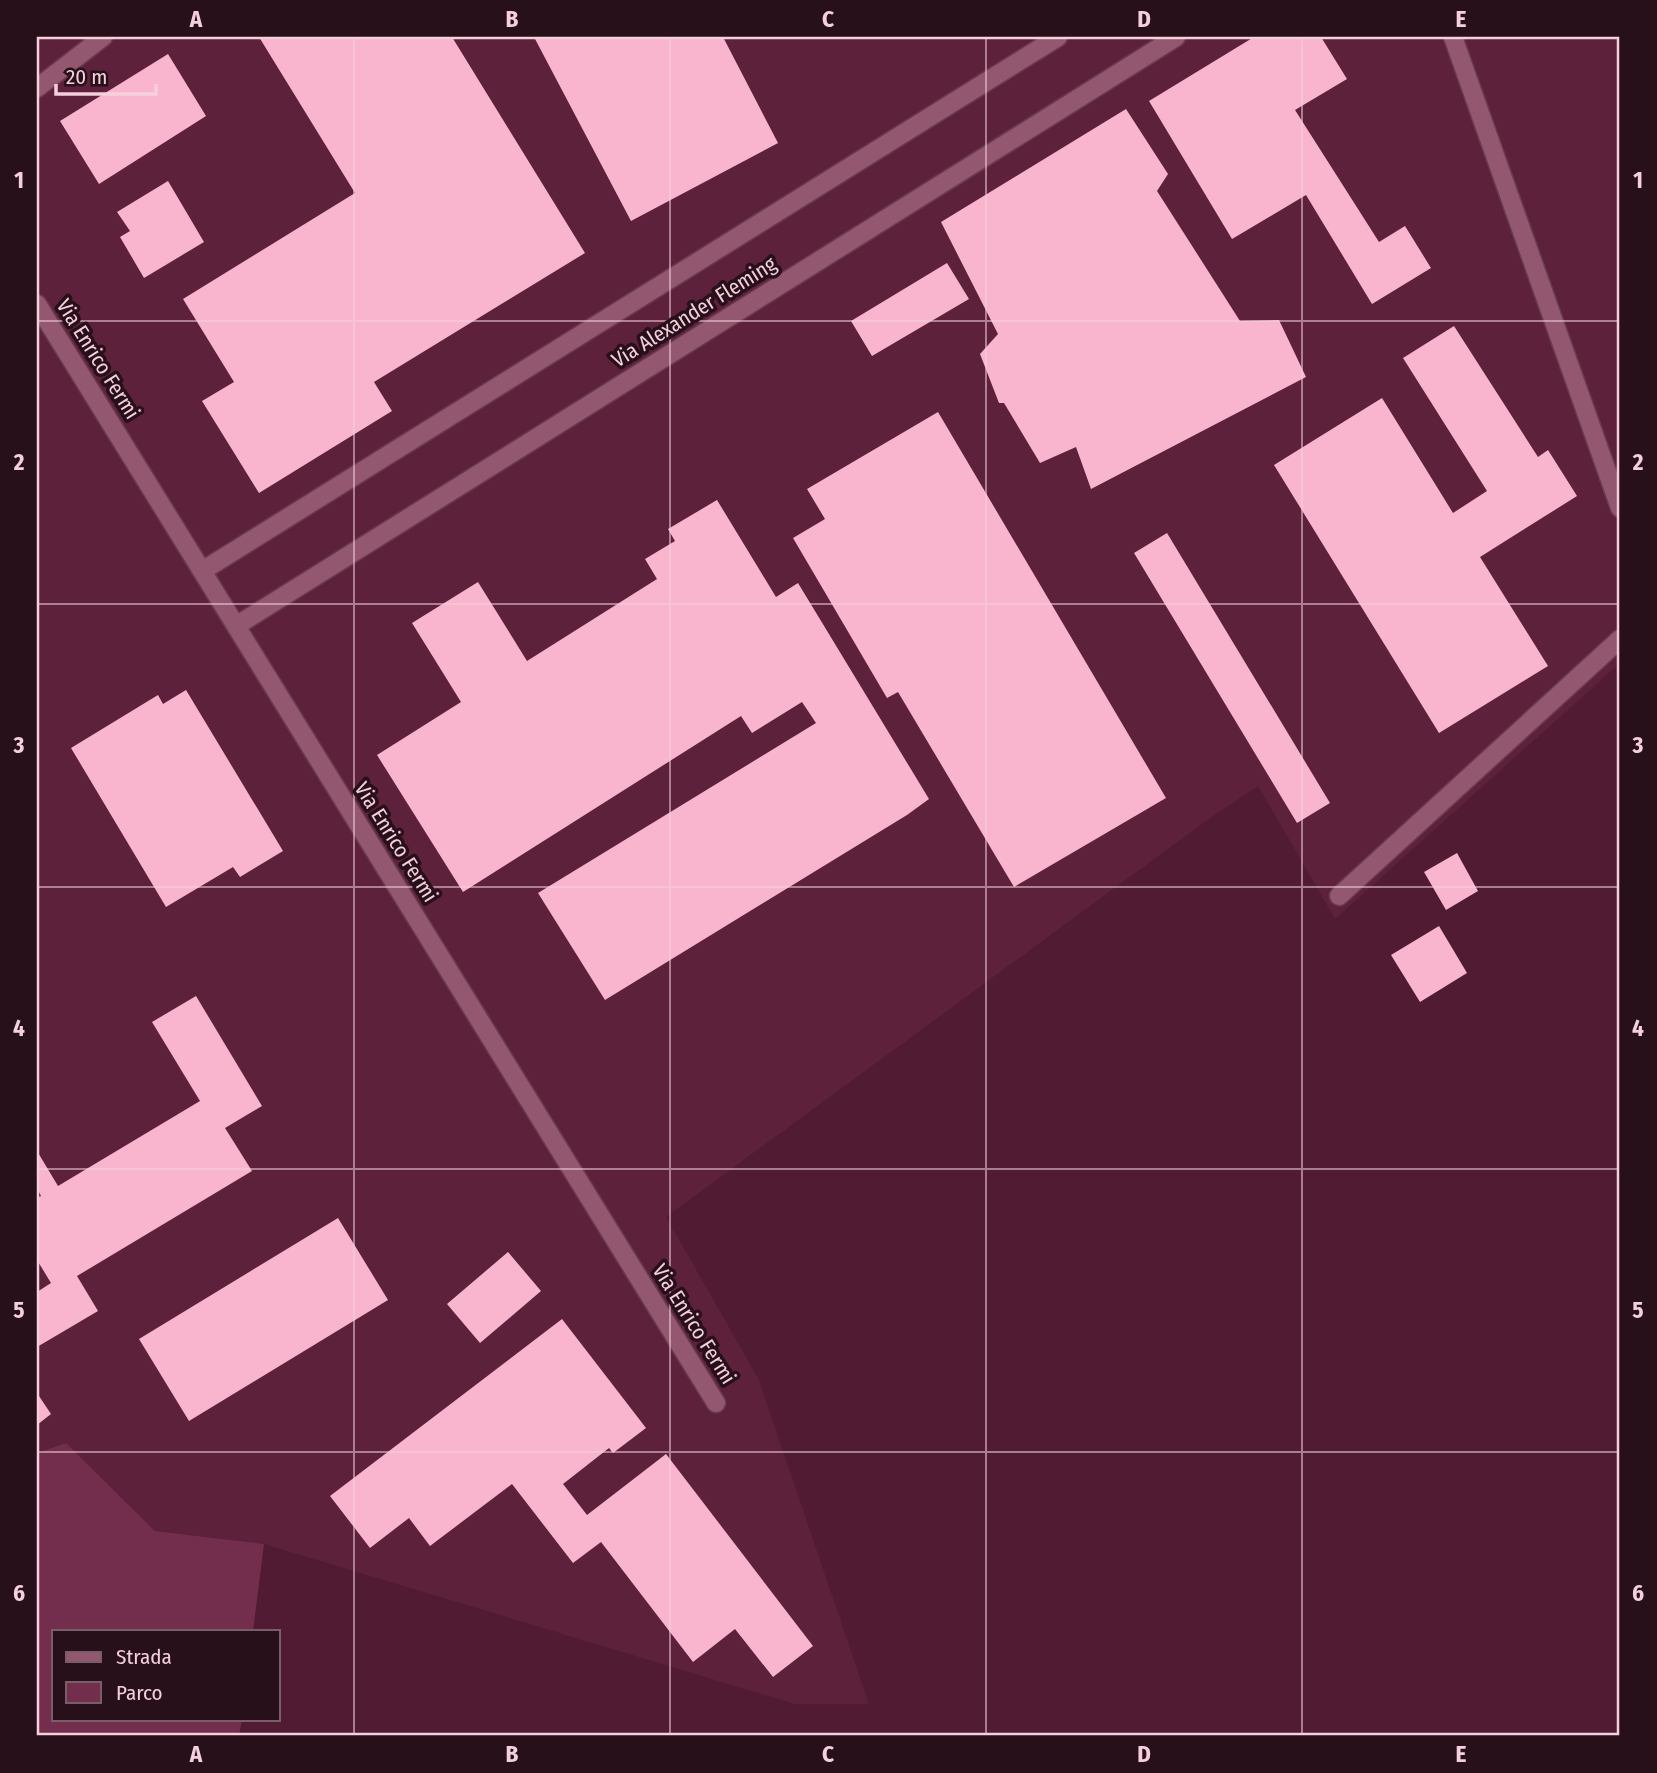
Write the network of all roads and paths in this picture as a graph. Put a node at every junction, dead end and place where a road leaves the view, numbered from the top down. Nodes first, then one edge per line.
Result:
1 (103, 37) edge
2 (1058, 37) edge
3 (1176, 37) edge
4 (1453, 37) edge
5 (37, 88) edge
6 (37, 304) edge
7 (1620, 508) edge
8 (202, 571) junction
9 (236, 626) junction
10 (1620, 639) edge
11 (1339, 896) dead end
12 (716, 1403) dead end

1 - 5 street
2 - 8 street, Via Alexander Fleming
3 - 9 street, Via Alexander Fleming
4 - 7 street
6 - 8 street, Via Enrico Fermi
8 - 9 street, Via Enrico Fermi
9 - 12 street, Via Enrico Fermi
10 - 11 street

